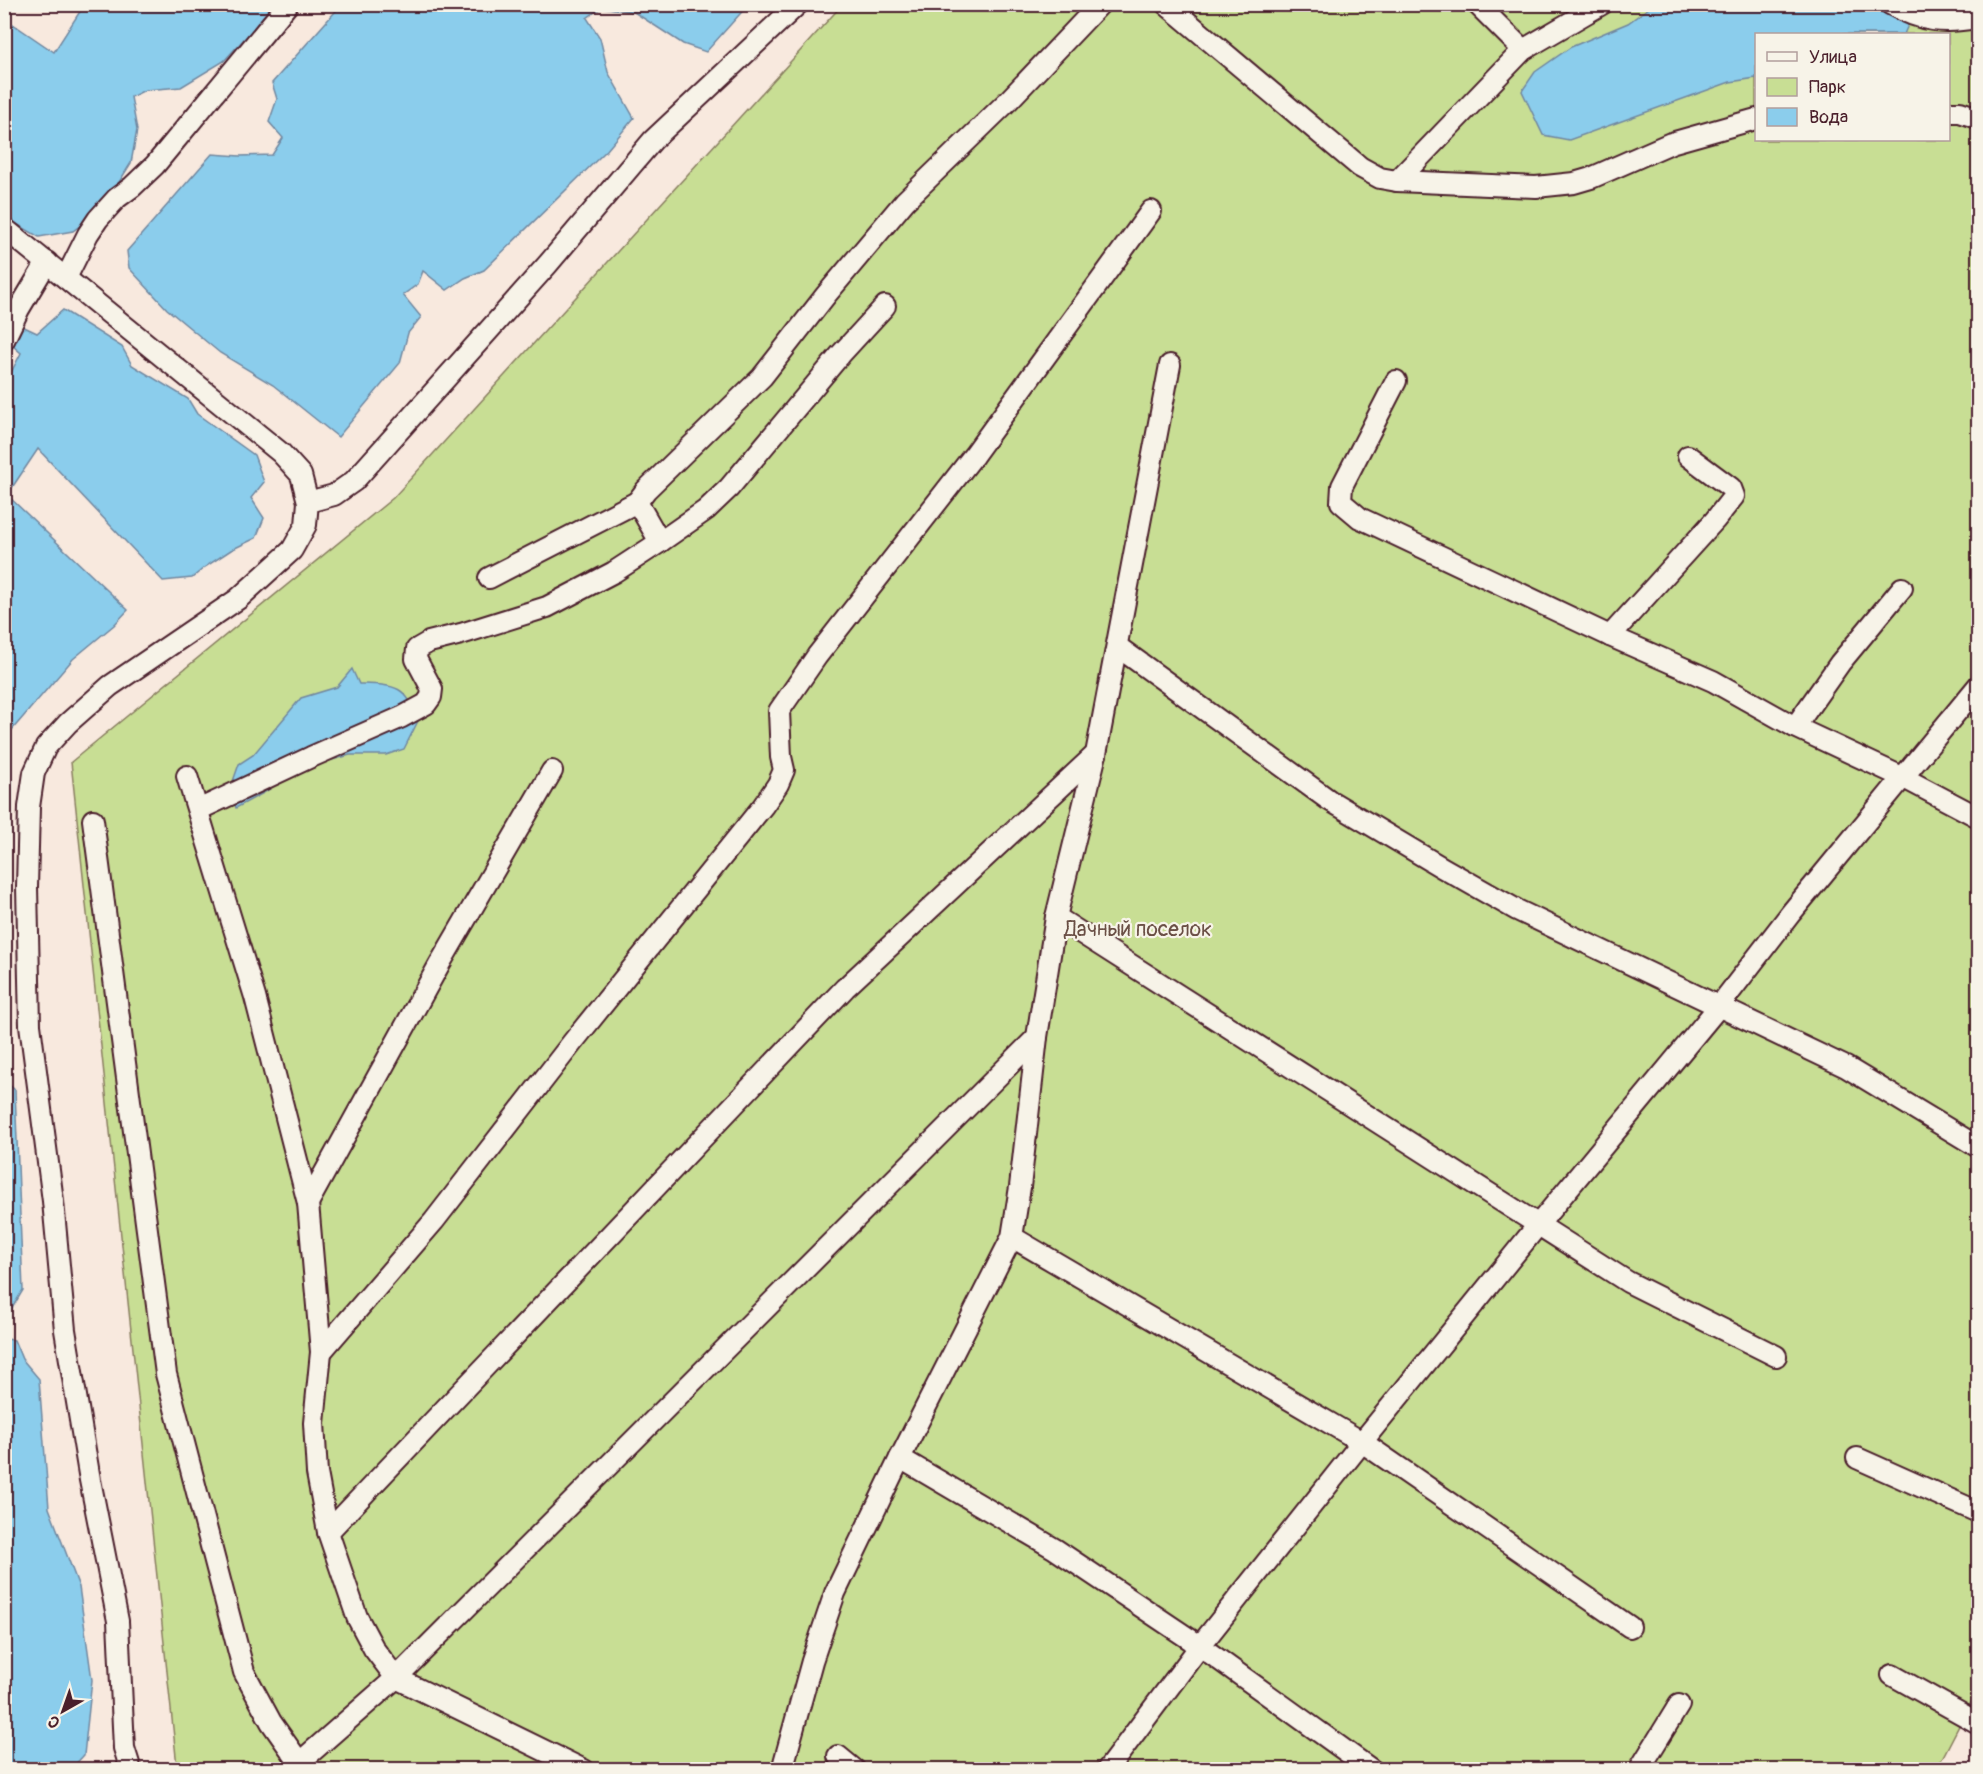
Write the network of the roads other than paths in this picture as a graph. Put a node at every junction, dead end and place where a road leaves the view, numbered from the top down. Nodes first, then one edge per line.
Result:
1 (288, 4) edge
2 (798, 4) edge
3 (1100, 4) edge
4 (1166, 4) edge
5 (1477, 4) edge
6 (1602, 4) edge
7 (1890, 4) edge
8 (1974, 4) edge
9 (1978, 9) edge
10 (1978, 18) edge
11 (1523, 50) junction
12 (1950, 112) edge
13 (1978, 118) edge
14 (1755, 120) edge
15 (1397, 182) junction
16 (1151, 211) dead end
17 (4, 228) edge
18 (47, 262) junction
19 (66, 278) junction
20 (885, 306) dead end
21 (4, 340) edge
22 (1170, 365) dead end
23 (1396, 381) dead end
24 (1688, 456) dead end
25 (308, 502) junction
26 (636, 502) junction
27 (660, 542) junction
28 (489, 578) dead end
29 (1902, 588) dead end
30 (1610, 636) junction
31 (1118, 647) junction
32 (1978, 686) edge
33 (1795, 727) junction
34 (1096, 754) junction
35 (552, 771) dead end
36 (187, 776) dead end
37 (1902, 777) junction
38 (198, 810) junction
39 (1978, 816) edge
40 (93, 820) dead end
41 (1056, 917) junction
42 (1720, 1005) junction
43 (1037, 1037) junction
44 (1978, 1147) edge
45 (308, 1203) junction
46 (1538, 1225) junction
47 (1012, 1237) junction
48 (321, 1352) junction
49 (1776, 1356) dead end
50 (1362, 1442) junction
51 (900, 1458) junction
52 (1857, 1458) dead end
53 (1978, 1512) edge
54 (328, 1532) junction
55 (1630, 1627) dead end
56 (1200, 1646) junction
57 (1892, 1676) dead end
58 (396, 1678) junction
59 (1679, 1705) dead end
60 (1978, 1724) edge
61 (838, 1756) dead end
62 (295, 1766) edge
63 (130, 1769) edge
64 (584, 1770) edge
65 (782, 1770) edge
66 (855, 1770) edge
67 (1107, 1770) edge
68 (1372, 1770) edge
69 (1639, 1770) edge

1 - 19 street
2 - 25 street
3 - 26 street
4 - 15 street
5 - 11 street
6 - 11 street
7 - 10 street
8 - 9 street
11 - 15 street
12 - 13 street
14 - 15 street
16 - 48 street
17 - 18 street
18 - 19 street
18 - 21 street
19 - 25 street
20 - 27 street
22 - 31 street
23 - 30 street
24 - 30 street
25 - 63 street
26 - 27 street
26 - 28 street
27 - 38 street
29 - 33 street
30 - 33 street
31 - 34 street
31 - 42 street
32 - 37 street
33 - 37 street
34 - 41 street
34 - 54 street
35 - 45 street
36 - 38 street
37 - 39 street
37 - 42 street
38 - 45 street
40 - 62 street
41 - 43 street
41 - 46 street
42 - 44 street
42 - 46 street
43 - 47 street
43 - 58 street
45 - 48 street
46 - 49 street
46 - 50 street
47 - 50 street
47 - 51 street
48 - 54 street
50 - 55 street
50 - 56 street
51 - 56 street
51 - 65 street
52 - 53 street
54 - 58 street
56 - 67 street
56 - 68 street
57 - 60 street
58 - 62 street
58 - 64 street
59 - 69 street
61 - 66 street

